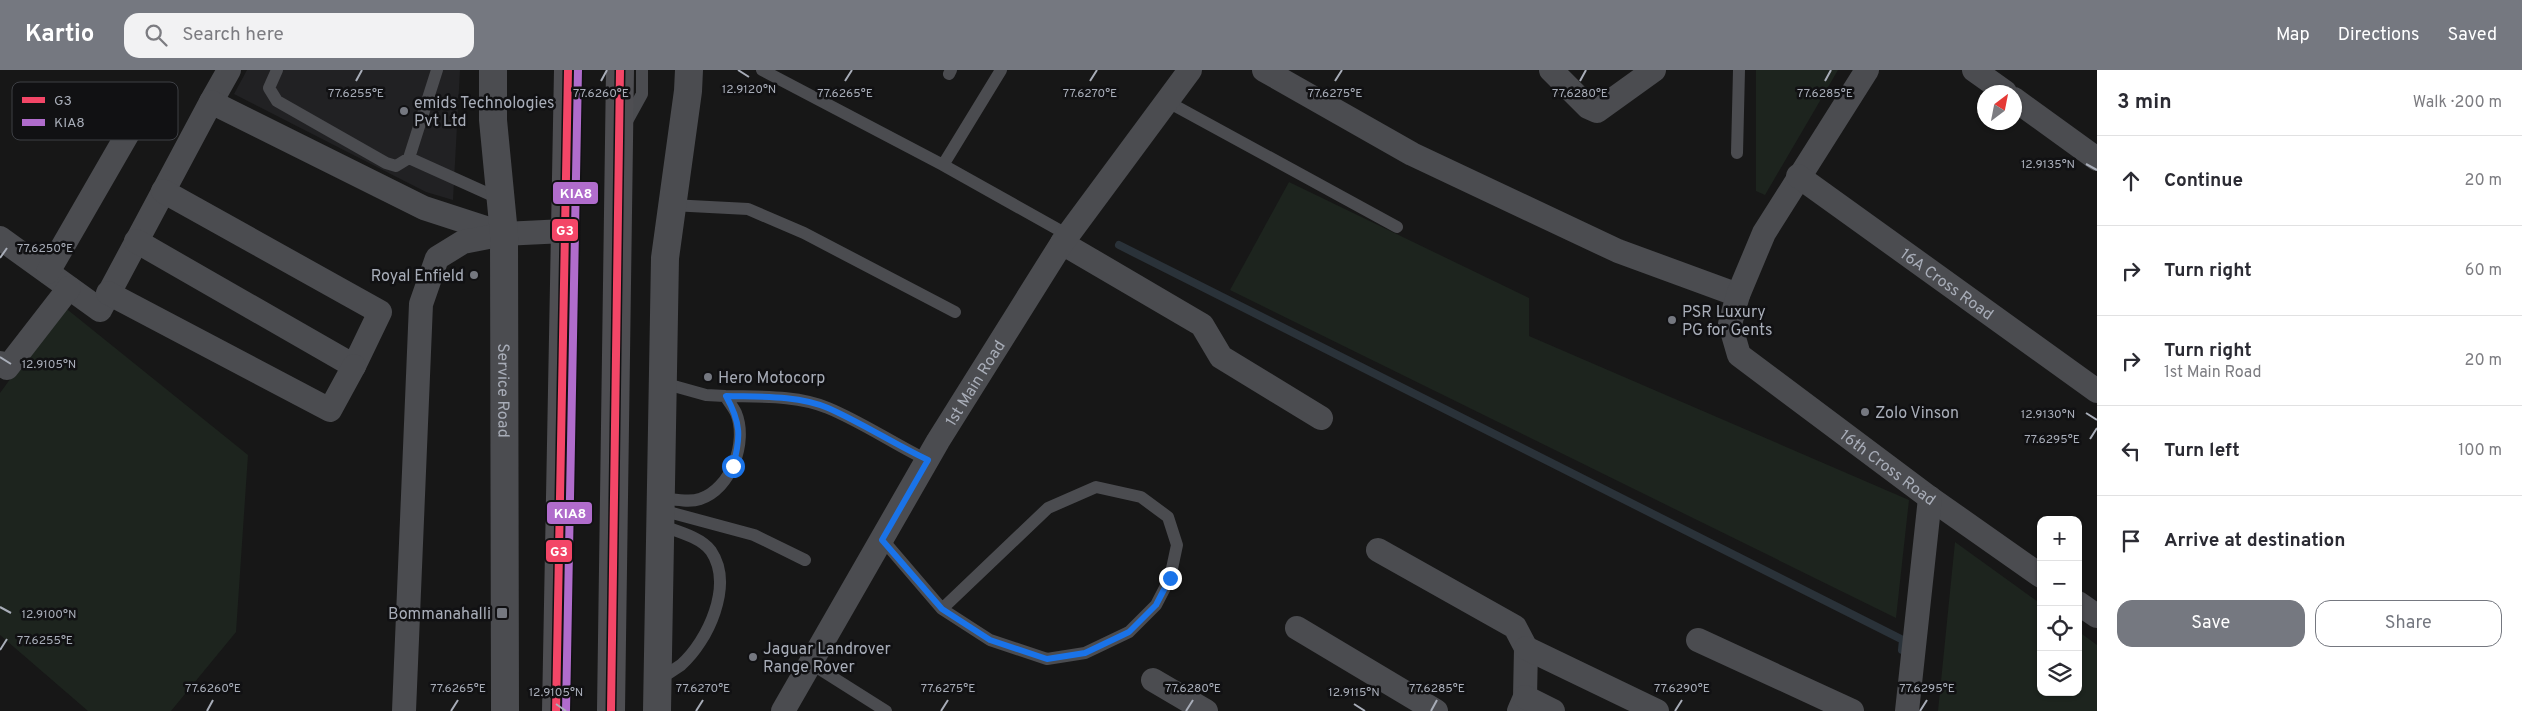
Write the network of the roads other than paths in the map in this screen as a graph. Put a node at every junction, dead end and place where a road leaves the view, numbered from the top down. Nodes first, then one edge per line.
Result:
1 (229, 70) edge
2 (277, 70) edge
3 (436, 70) edge
4 (493, 70) edge
5 (568, 70) edge
6 (620, 70) edge
7 (642, 70) edge
8 (689, 70) edge
9 (762, 70) edge
10 (1001, 70) edge
11 (1190, 70) edge
12 (1264, 70) edge
13 (1550, 70) edge
14 (1654, 70) edge
15 (1738, 70) edge
16 (1867, 70) edge
17 (1974, 70) edge
18 (1995, 85) edge
19 (211, 102) junction
20 (1168, 102) junction
21 (2022, 105) edge
22 (619, 136) junction
23 (124, 140) edge
24 (1737, 153) dead end
25 (409, 158) junction
26 (2097, 159) edge
27 (943, 165) junction
28 (1798, 176) junction
29 (163, 191) junction
30 (500, 199) junction
31 (671, 205) junction
32 (1397, 226) dead end
33 (565, 231) junction
34 (504, 234) junction
35 (0, 238) edge
36 (1065, 239) junction
37 (136, 241) junction
38 (48, 272) junction
39 (69, 288) junction
40 (108, 293) junction
41 (1738, 295) junction
42 (955, 312) dead end
43 (0, 363) edge
44 (354, 366) junction
45 (663, 383) junction
46 (2097, 391) edge
47 (726, 396) junction
48 (1321, 418) dead end
49 (928, 460) junction
50 (1930, 498) junction
51 (661, 511) junction
52 (882, 540) junction
53 (1378, 550) dead end
54 (805, 560) dead end
55 (2037, 573) edge
56 (2082, 605) edge
57 (942, 609) junction
58 (2097, 616) edge
59 (1297, 628) dead end
60 (1698, 640) dead end
61 (1526, 648) junction
62 (810, 663) junction
63 (657, 680) junction
64 (1153, 680) dead end
65 (1522, 704) edge
66 (404, 711) edge
67 (505, 711) edge
68 (556, 711) edge
69 (611, 711) edge
70 (657, 711) edge
71 (783, 711) edge
72 (886, 711) edge
73 (1206, 711) edge
74 (1436, 711) edge
75 (1553, 711) edge
76 (1657, 711) edge
77 (1852, 711) edge
78 (1907, 711) edge

1 - 19 street
2 - 25 lane
3 - 25 lane
4 - 30 street, Service Road
5 - 33 highway
6 - 22 highway
7 - 22 lane
8 - 31 street
9 - 27 lane
10 - 27 lane
11 - 20 street, 1st Main Road
12 - 41 street
13 - 14 street
15 - 24 lane
16 - 28 street
17 - 18 street
19 - 29 street
19 - 34 street
20 - 32 lane
20 - 36 street, 1st Main Road
21 - 26 street
22 - 69 highway
23 - 38 street
25 - 30 lane
27 - 36 lane
28 - 41 street
28 - 46 street, 16A Cross Road
29 - 37 street
29 - 44 street
30 - 34 street, Service Road
31 - 42 lane
31 - 45 street
33 - 34 street
33 - 68 highway
34 - 66 street
34 - 67 street, Service Road
35 - 38 street
36 - 48 street
36 - 49 street, 1st Main Road
37 - 40 street
37 - 44 street
38 - 39 street
39 - 40 street
39 - 43 street
40 - 44 street
41 - 50 street, 16th Cross Road
45 - 47 lane
45 - 51 street
47 - 49 lane
47 - 51 lane
49 - 52 street, 1st Main Road
50 - 55 street, 16th Cross Road
50 - 78 street
51 - 54 lane
51 - 63 street
51 - 63 lane
52 - 57 lane
52 - 62 street, 1st Main Road
53 - 61 street
56 - 58 street
57 - 57 lane
59 - 74 street
60 - 77 street
61 - 65 street
61 - 76 street
62 - 71 street, 1st Main Road
62 - 72 lane
63 - 70 street
64 - 73 street
65 - 75 street

